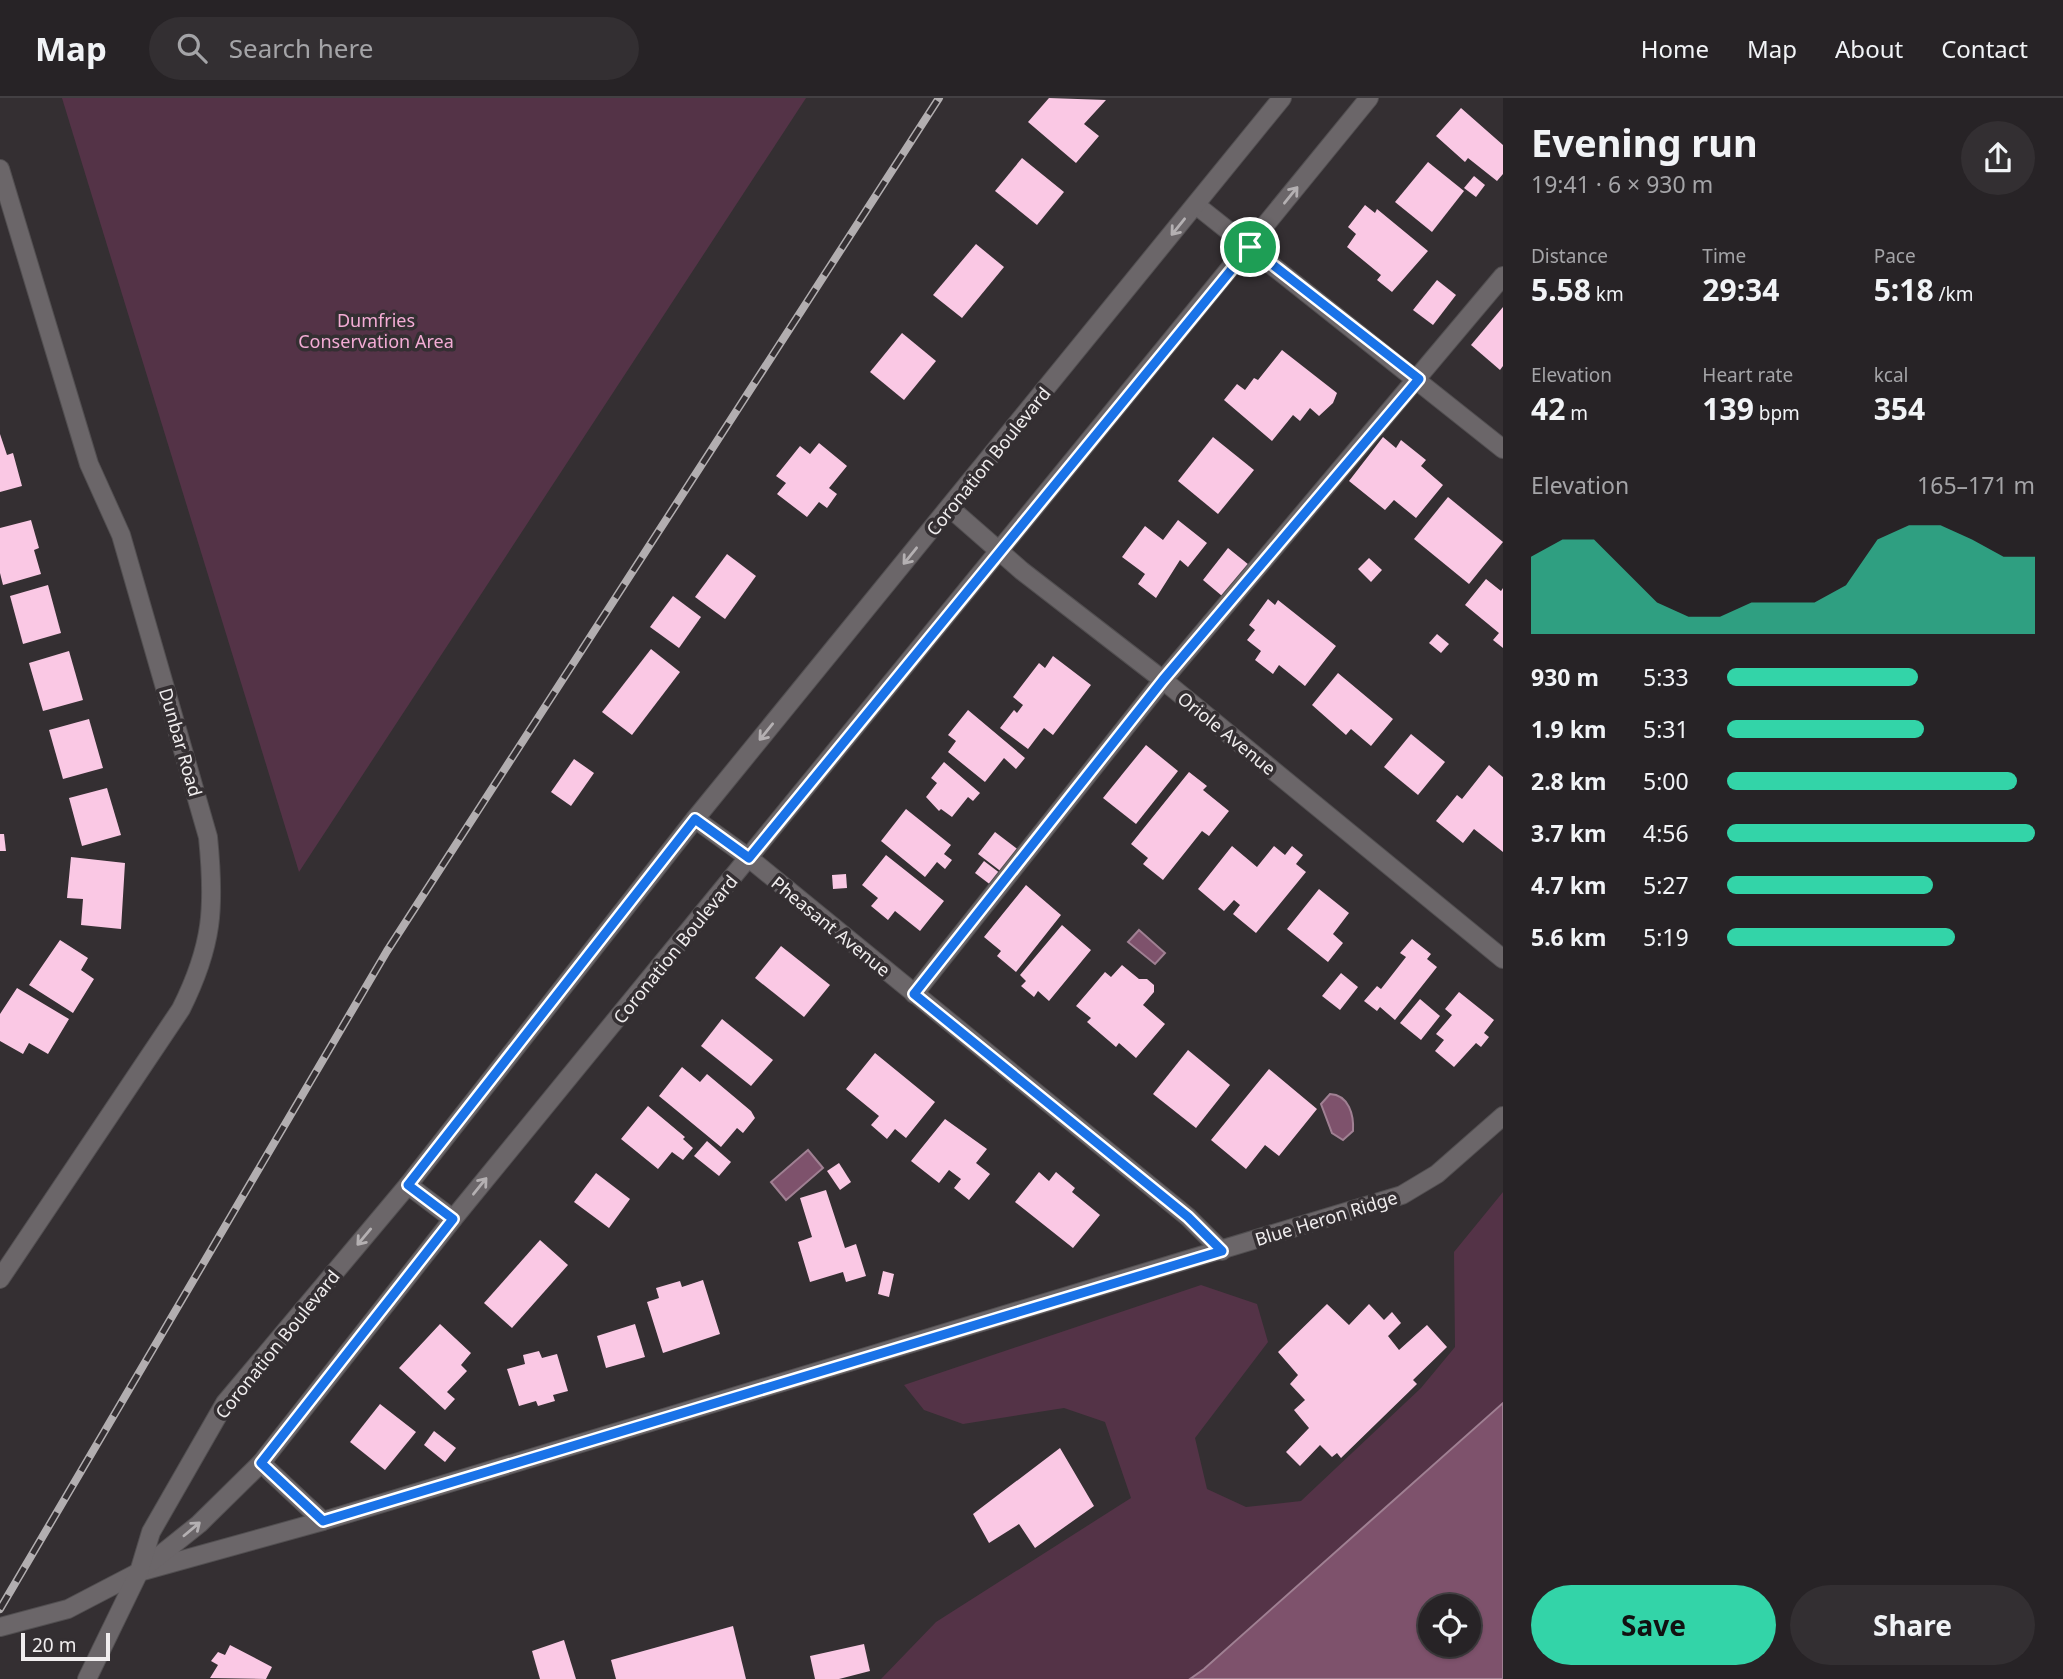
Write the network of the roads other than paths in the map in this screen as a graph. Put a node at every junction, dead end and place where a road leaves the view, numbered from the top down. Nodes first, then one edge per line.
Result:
1 (1282, 98) edge
2 (1369, 98) edge
3 (0, 169) edge
4 (3, 191) edge
5 (1196, 205) junction
6 (1250, 247) junction
7 (1503, 276) edge
8 (1419, 379) junction
9 (1503, 449) edge
10 (950, 508) junction
11 (1000, 553) junction
12 (1163, 680) junction
13 (695, 819) junction
14 (749, 858) junction
15 (1503, 959) edge
16 (914, 994) junction
17 (1503, 1116) edge
18 (408, 1185) junction
19 (453, 1219) junction
20 (1222, 1251) junction
21 (0, 1279) edge
22 (261, 1463) junction
23 (323, 1521) junction
24 (139, 1572) junction
25 (0, 1627) edge
26 (87, 1679) edge

1 - 5 street, Coronation Boulevard
6 -> 2 street, Coronation Boulevard
3 - 4 street, Dunbar Road
4 - 21 street, Dunbar Road
5 - 6 street
5 -> 10 street, Coronation Boulevard
6 - 8 street
6 - 11 street, Coronation Boulevard
7 - 8 street
8 - 9 street
8 - 12 street
10 - 11 street, Oriole Avenue
10 -> 13 street, Coronation Boulevard
11 - 12 street, Oriole Avenue
11 - 14 street, Coronation Boulevard
12 - 15 street, Oriole Avenue
12 - 16 street
13 - 14 street, Pheasant Avenue
13 - 18 street, Coronation Boulevard
14 - 16 street, Pheasant Avenue
19 -> 14 street, Coronation Boulevard
16 - 20 street, Pheasant Avenue
17 - 20 street, Blue Heron Ridge
18 - 19 street
18 -> 24 street, Coronation Boulevard
19 - 22 street, Coronation Boulevard
20 - 23 street, Blue Heron Ridge
22 - 23 street
24 -> 22 street, Coronation Boulevard
23 - 24 street, Blue Heron Ridge
24 - 25 street
24 - 26 street

